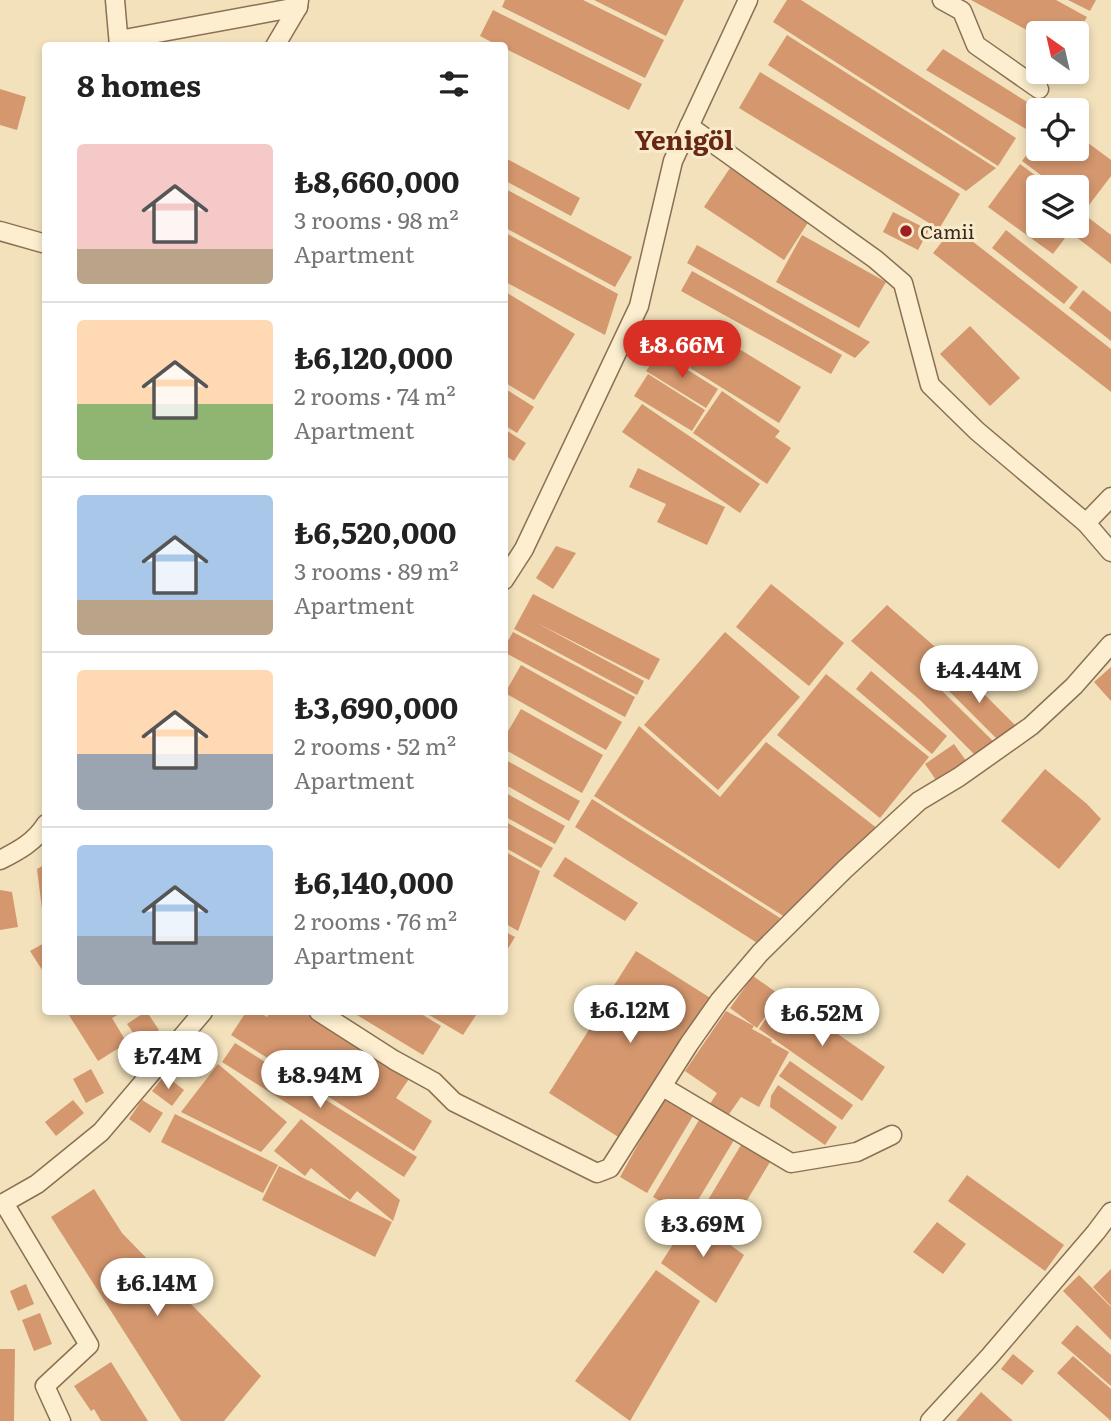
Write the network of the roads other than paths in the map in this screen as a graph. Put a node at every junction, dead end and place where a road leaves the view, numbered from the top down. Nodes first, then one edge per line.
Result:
1 (115, 0) edge
2 (748, 0) edge
3 (942, 0) edge
4 (299, 4) edge
5 (119, 42) edge
6 (124, 42) edge
7 (277, 42) edge
8 (1039, 89) dead end
9 (689, 126) junction
10 (0, 231) edge
11 (42, 243) edge
12 (1111, 497) edge
13 (1086, 523) junction
14 (1111, 552) edge
15 (508, 574) edge
16 (1111, 644) edge
17 (42, 831) edge
18 (0, 860) edge
19 (200, 1015) edge
20 (324, 1015) edge
21 (663, 1087) junction
22 (892, 1135) dead end
23 (2, 1204) edge
24 (1111, 1212) edge
25 (61, 1421) edge
26 (930, 1421) edge

1 - 5 street
2 - 9 street
3 - 8 street
4 - 6 street
4 - 7 street
9 - 13 street
9 - 15 street
10 - 11 street
12 - 13 street
13 - 14 street
16 - 21 street
17 - 18 street
19 - 23 street
20 - 21 street
21 - 22 street
23 - 25 street
24 - 26 street

